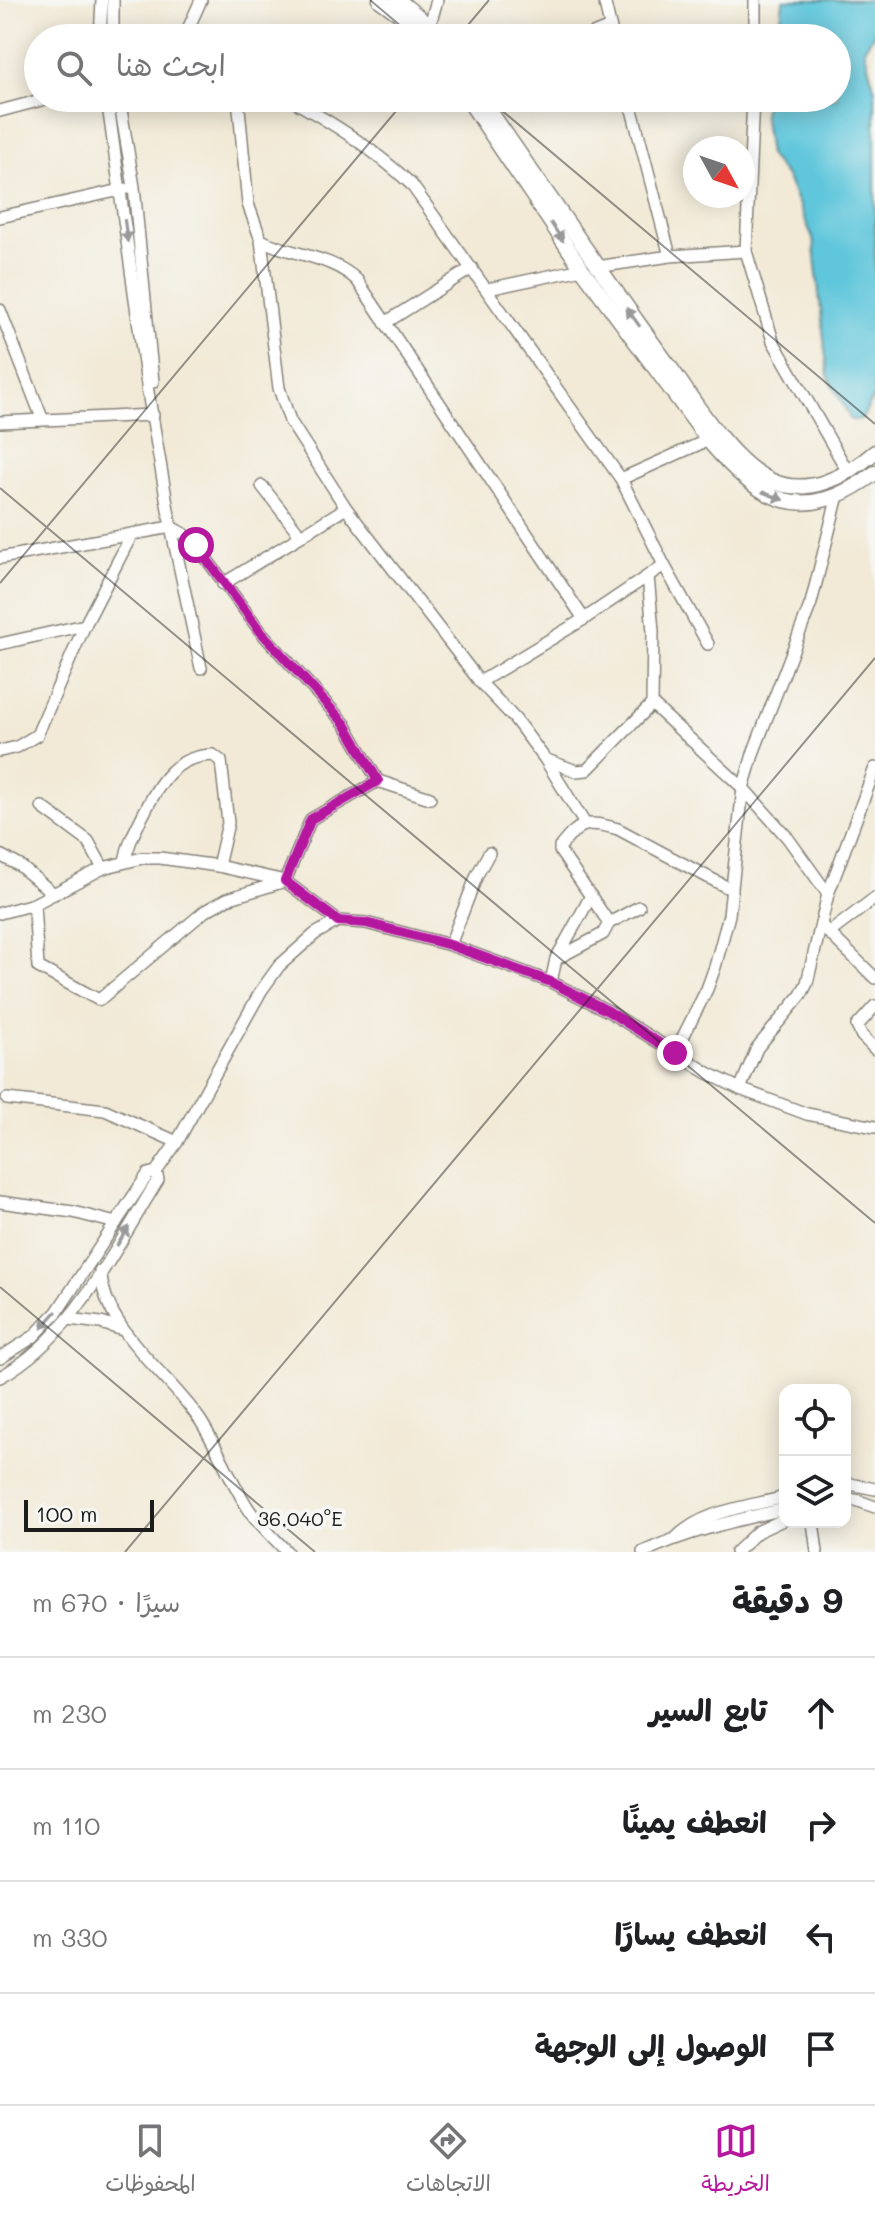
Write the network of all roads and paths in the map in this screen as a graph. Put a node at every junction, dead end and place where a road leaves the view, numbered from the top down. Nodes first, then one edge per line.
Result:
1 (102, 0) edge
2 (113, 0) edge
3 (201, 0) edge
4 (380, 0) edge
5 (398, 0) edge
6 (437, 0) edge
7 (604, 0) edge
8 (755, 0) edge
9 (101, 24) edge
10 (113, 24) edge
11 (190, 24) edge
12 (414, 24) edge
13 (419, 24) edge
14 (432, 24) edge
15 (610, 24) edge
16 (755, 24) edge
17 (24, 105) edge
18 (0, 111) edge
19 (109, 112) edge
20 (121, 112) edge
21 (239, 112) edge
22 (314, 112) edge
23 (477, 112) edge
24 (490, 112) edge
25 (633, 112) edge
26 (752, 112) edge
27 (134, 187) junction
28 (120, 190) junction
29 (0, 217) edge
30 (261, 240) junction
31 (746, 251) junction
32 (670, 256) junction
33 (472, 268) junction
34 (589, 268) junction
35 (488, 289) junction
36 (0, 310) edge
37 (385, 323) junction
38 (694, 410) junction
39 (153, 415) junction
40 (42, 418) junction
41 (0, 422) edge
42 (708, 440) junction
43 (875, 452) edge
44 (848, 472) junction
45 (875, 473) edge
46 (621, 479) junction
47 (262, 486) dead end
48 (838, 495) junction
49 (819, 501) junction
50 (346, 508) junction
51 (834, 517) junction
52 (171, 527) junction
53 (131, 536) junction
54 (301, 536) junction
55 (0, 558) edge
56 (664, 565) junction
57 (648, 576) junction
58 (223, 584) junction
59 (584, 619) junction
60 (85, 625) junction
61 (0, 644) edge
62 (708, 644) dead end
63 (201, 668) dead end
64 (480, 682) junction
65 (652, 704) junction
66 (0, 751) edge
67 (545, 759) junction
68 (875, 768) edge
69 (378, 781) junction
70 (743, 788) junction
71 (430, 798) dead end
72 (871, 798) edge
73 (42, 807) dead end
74 (585, 824) junction
75 (489, 853) dead end
76 (0, 855) edge
77 (125, 861) junction
78 (218, 866) junction
79 (103, 868) junction
80 (285, 881) junction
81 (732, 890) junction
82 (54, 894) junction
83 (828, 894) junction
84 (591, 896) junction
85 (875, 898) edge
86 (34, 904) junction
87 (639, 907) dead end
88 (0, 913) edge
89 (338, 921) junction
90 (609, 923) junction
91 (825, 929) junction
92 (450, 945) junction
93 (556, 959) junction
94 (872, 970) edge
95 (551, 982) junction
96 (875, 1006) edge
97 (875, 1049) edge
98 (675, 1053) junction
99 (740, 1089) junction
100 (7, 1099) dead end
101 (875, 1127) edge
102 (177, 1142) junction
103 (156, 1172) junction
104 (0, 1202) edge
105 (116, 1223) junction
106 (100, 1271) junction
107 (68, 1319) junction
108 (124, 1330) junction
109 (0, 1358) edge
110 (0, 1377) edge
111 (851, 1484) edge
112 (875, 1489) edge
113 (779, 1499) edge
114 (851, 1500) edge
115 (875, 1507) edge
116 (779, 1510) edge
117 (734, 1521) junction
118 (779, 1522) edge
119 (814, 1528) edge
120 (677, 1537) junction
121 (287, 1552) edge
122 (643, 1552) edge
123 (734, 1552) edge
124 (817, 1552) edge

1 - 9 street
2 - 10 street
3 - 11 street
4 - 12 main road
5 - 13 main road
6 - 14 street
7 - 15 street
8 - 16 street
17 - 18 street
19 - 28 street
20 - 27 street
21 - 30 street
22 - 33 street
23 -> 34 main road
24 - 34 main road
25 - 32 street
26 - 31 street
27 - 28 street
27 - 39 street
28 - 29 street
28 -> 39 street
30 - 37 street
30 - 50 street
31 - 32 street
31 - 44 street
32 - 34 street
33 - 35 street
33 - 37 street
34 - 35 street
34 - 38 main road
35 - 46 street
36 - 40 street
37 - 59 street
38 - 42 main road
38 - 44 main road
39 - 40 street
39 - 52 street
40 - 41 street
42 - 46 street
42 -> 49 main road
43 - 44 main road
45 - 48 main road
46 - 56 street
47 - 54 street
48 - 49 main road
48 - 51 street
49 - 51 street
50 - 54 street
50 - 64 street
51 - 70 street
52 - 53 street
52 - 58 street
52 - 63 street
53 - 55 street
53 - 60 street
54 - 58 street
56 - 57 street
56 - 62 street
57 - 59 street
57 - 65 street
58 - 69 street
59 - 64 street
60 - 61 street
60 - 66 street
64 - 67 street
65 - 67 street
65 - 70 street
67 - 74 street
68 - 72 street
69 - 71 street
69 - 80 street
70 - 81 street
70 - 83 street
72 - 83 street
73 - 79 street
74 - 81 street
74 - 84 street
75 - 92 street
76 - 82 street
77 - 78 street
77 - 78 street
77 - 79 street
78 - 80 street
79 - 82 street
80 - 86 street
80 - 89 street
81 - 98 street
82 - 86 street
83 - 91 street
84 - 90 street
84 - 93 street
85 - 91 street
86 - 88 street
87 - 90 street
89 - 92 street
89 - 102 street
90 - 93 street
91 - 94 street
91 - 99 street
92 - 95 street
93 - 95 street
95 - 98 street
96 - 97 street
98 - 99 street
99 - 101 street
100 - 102 street
102 - 103 street
103 - 105 street
106 -> 103 street
104 - 105 street
105 -> 109 street
106 - 107 street
106 - 108 street
107 - 108 street
107 - 110 street
108 - 121 street
111 - 112 street
113 - 120 street
114 - 115 street
116 - 117 street
117 - 120 street
117 - 123 street
118 - 123 street
119 - 124 street
120 - 122 street

